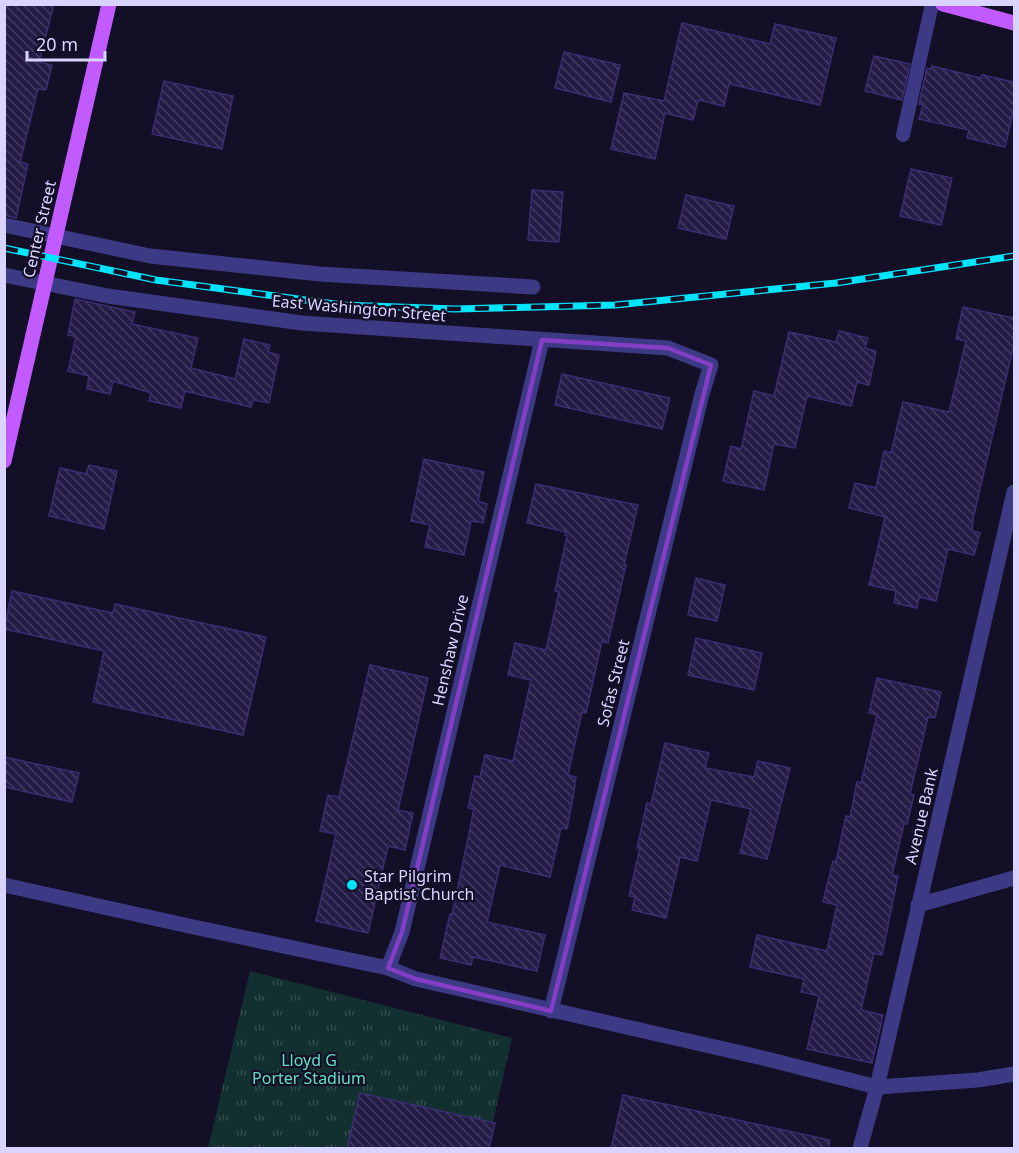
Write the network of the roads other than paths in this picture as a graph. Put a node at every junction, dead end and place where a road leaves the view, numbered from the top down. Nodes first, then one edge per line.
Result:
1 (109, 4) edge
2 (932, 4) edge
3 (943, 4) edge
4 (1014, 23) edge
5 (903, 135) dead end
6 (4, 225) edge
7 (56, 237) junction
8 (4, 275) edge
9 (45, 284) junction
10 (532, 287) dead end
11 (542, 340) junction
12 (711, 365) joint
13 (4, 461) edge
14 (1014, 492) edge
15 (1014, 878) edge
16 (4, 885) edge
17 (918, 905) junction
18 (388, 968) junction
19 (551, 1011) junction
20 (1014, 1074) edge
21 (877, 1087) junction
22 (860, 1149) edge

1 - 7 main road, Center Street
2 - 5 lane
3 - 4 main road
6 - 7 street, East Washington Street
7 - 9 main road, Center Street
7 - 10 street, East Washington Street
8 - 9 street, East Washington Street
9 - 11 street, East Washington Street
9 - 13 main road, Center Street
11 - 12 street, East Washington Street
11 - 18 street, Henshaw Drive
12 - 19 street, Sofas Street
14 - 17 street, Avenue Bank
15 - 17 street
16 - 18 street
17 - 21 street, Avenue Bank
18 - 19 street
19 - 21 street
20 - 21 street
21 - 22 street, Avenue Bank

